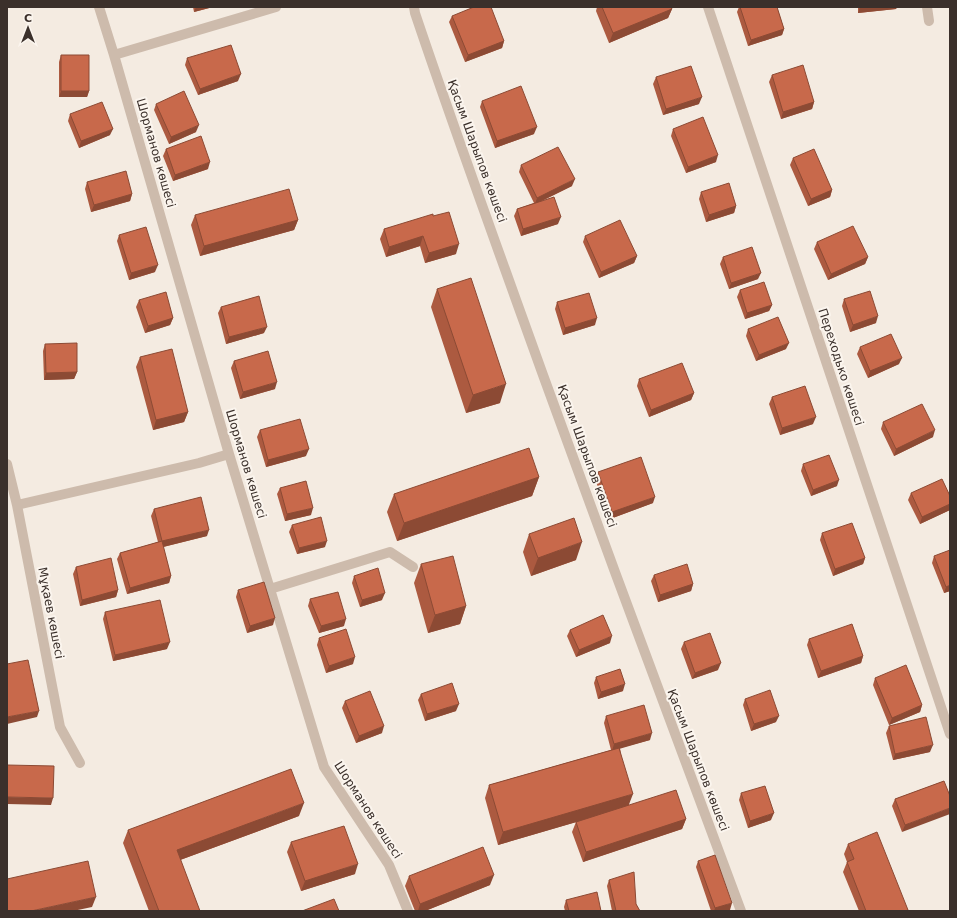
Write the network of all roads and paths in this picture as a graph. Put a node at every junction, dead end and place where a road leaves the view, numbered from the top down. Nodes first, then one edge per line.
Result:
1 (99, 7) edge
2 (276, 7) edge
3 (414, 7) edge
4 (708, 7) edge
5 (927, 7) edge
6 (929, 21) dead end
7 (114, 55) junction
8 (229, 454) junction
9 (7, 464) edge
10 (17, 505) junction
11 (413, 567) dead end
12 (270, 589) junction
13 (948, 723) edge
14 (950, 734) edge
15 (80, 763) dead end
16 (408, 911) edge
17 (741, 911) edge

1 - 7 street, Шорманов көшесі
2 - 7 street
3 - 17 street, Қасым Шарыпов көшесі
4 - 13 street, Переходько көшесі
5 - 6 street
7 - 8 street, Шорманов көшесі
8 - 10 street
8 - 12 street, Шорманов көшесі
9 - 10 street, Мұқаев көшесі
10 - 15 street, Мұқаев көшесі
11 - 12 street
12 - 16 street, Шорманов көшесі
13 - 14 street, Переходько көшесі

